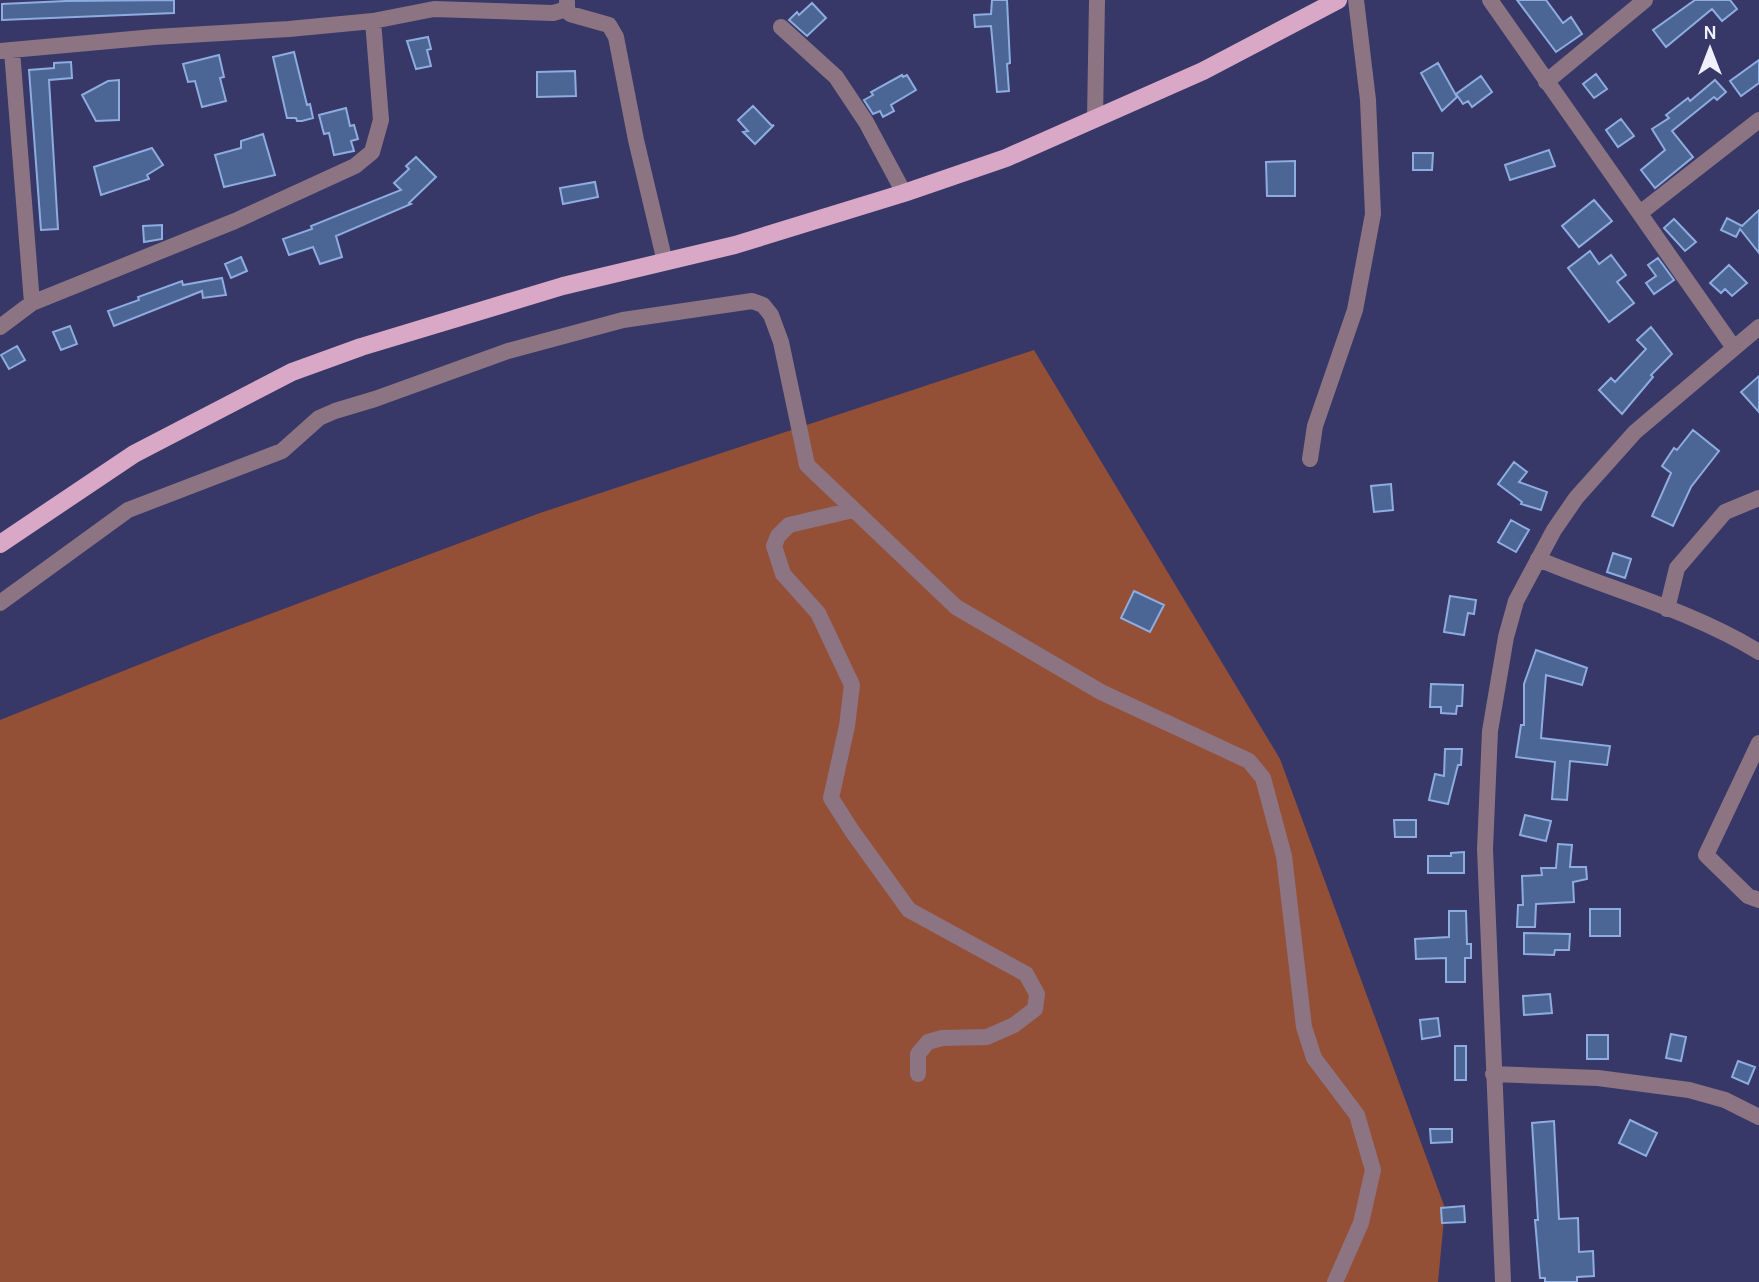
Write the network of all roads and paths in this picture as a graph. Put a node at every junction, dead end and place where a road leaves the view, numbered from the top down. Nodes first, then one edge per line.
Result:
1 (1097, 0) edge
2 (1338, 0) edge
3 (1356, 0) edge
4 (1490, 0) edge
5 (1645, 0) edge
6 (567, 5) edge
7 (373, 21) junction
8 (781, 27) dead end
9 (6, 51) edge
10 (1546, 82) junction
11 (1095, 119) junction
12 (1759, 120) edge
13 (904, 193) junction
14 (1640, 213) junction
15 (665, 262) junction
16 (32, 303) junction
17 (0, 327) edge
18 (1759, 327) edge
19 (1734, 348) junction
20 (1310, 459) dead end
21 (1759, 498) edge
22 (853, 510) junction
23 (0, 544) edge
24 (1538, 559) junction
25 (0, 603) edge
26 (1667, 609) junction
27 (1759, 652) edge
28 (1759, 743) edge
29 (1759, 900) edge
30 (918, 1074) dead end
31 (1493, 1074) junction
32 (1759, 1117) edge
33 (1335, 1282) edge
34 (1503, 1282) edge

1 - 11 street
2 - 11 main road
3 - 20 street
4 - 10 street
5 - 10 street
6 - 7 street
6 - 15 street
7 - 9 street
7 - 16 street
8 - 13 street
9 - 16 street
10 - 14 street
11 - 13 main road
12 - 14 street
13 - 15 main road
14 - 19 street
15 - 23 main road
16 - 17 street
18 - 19 street
19 - 24 street
21 - 26 street
22 - 25 street
22 - 30 street
22 - 33 street
24 - 26 street
24 - 31 street
26 - 27 street
28 - 29 street
31 - 32 street
31 - 34 street

